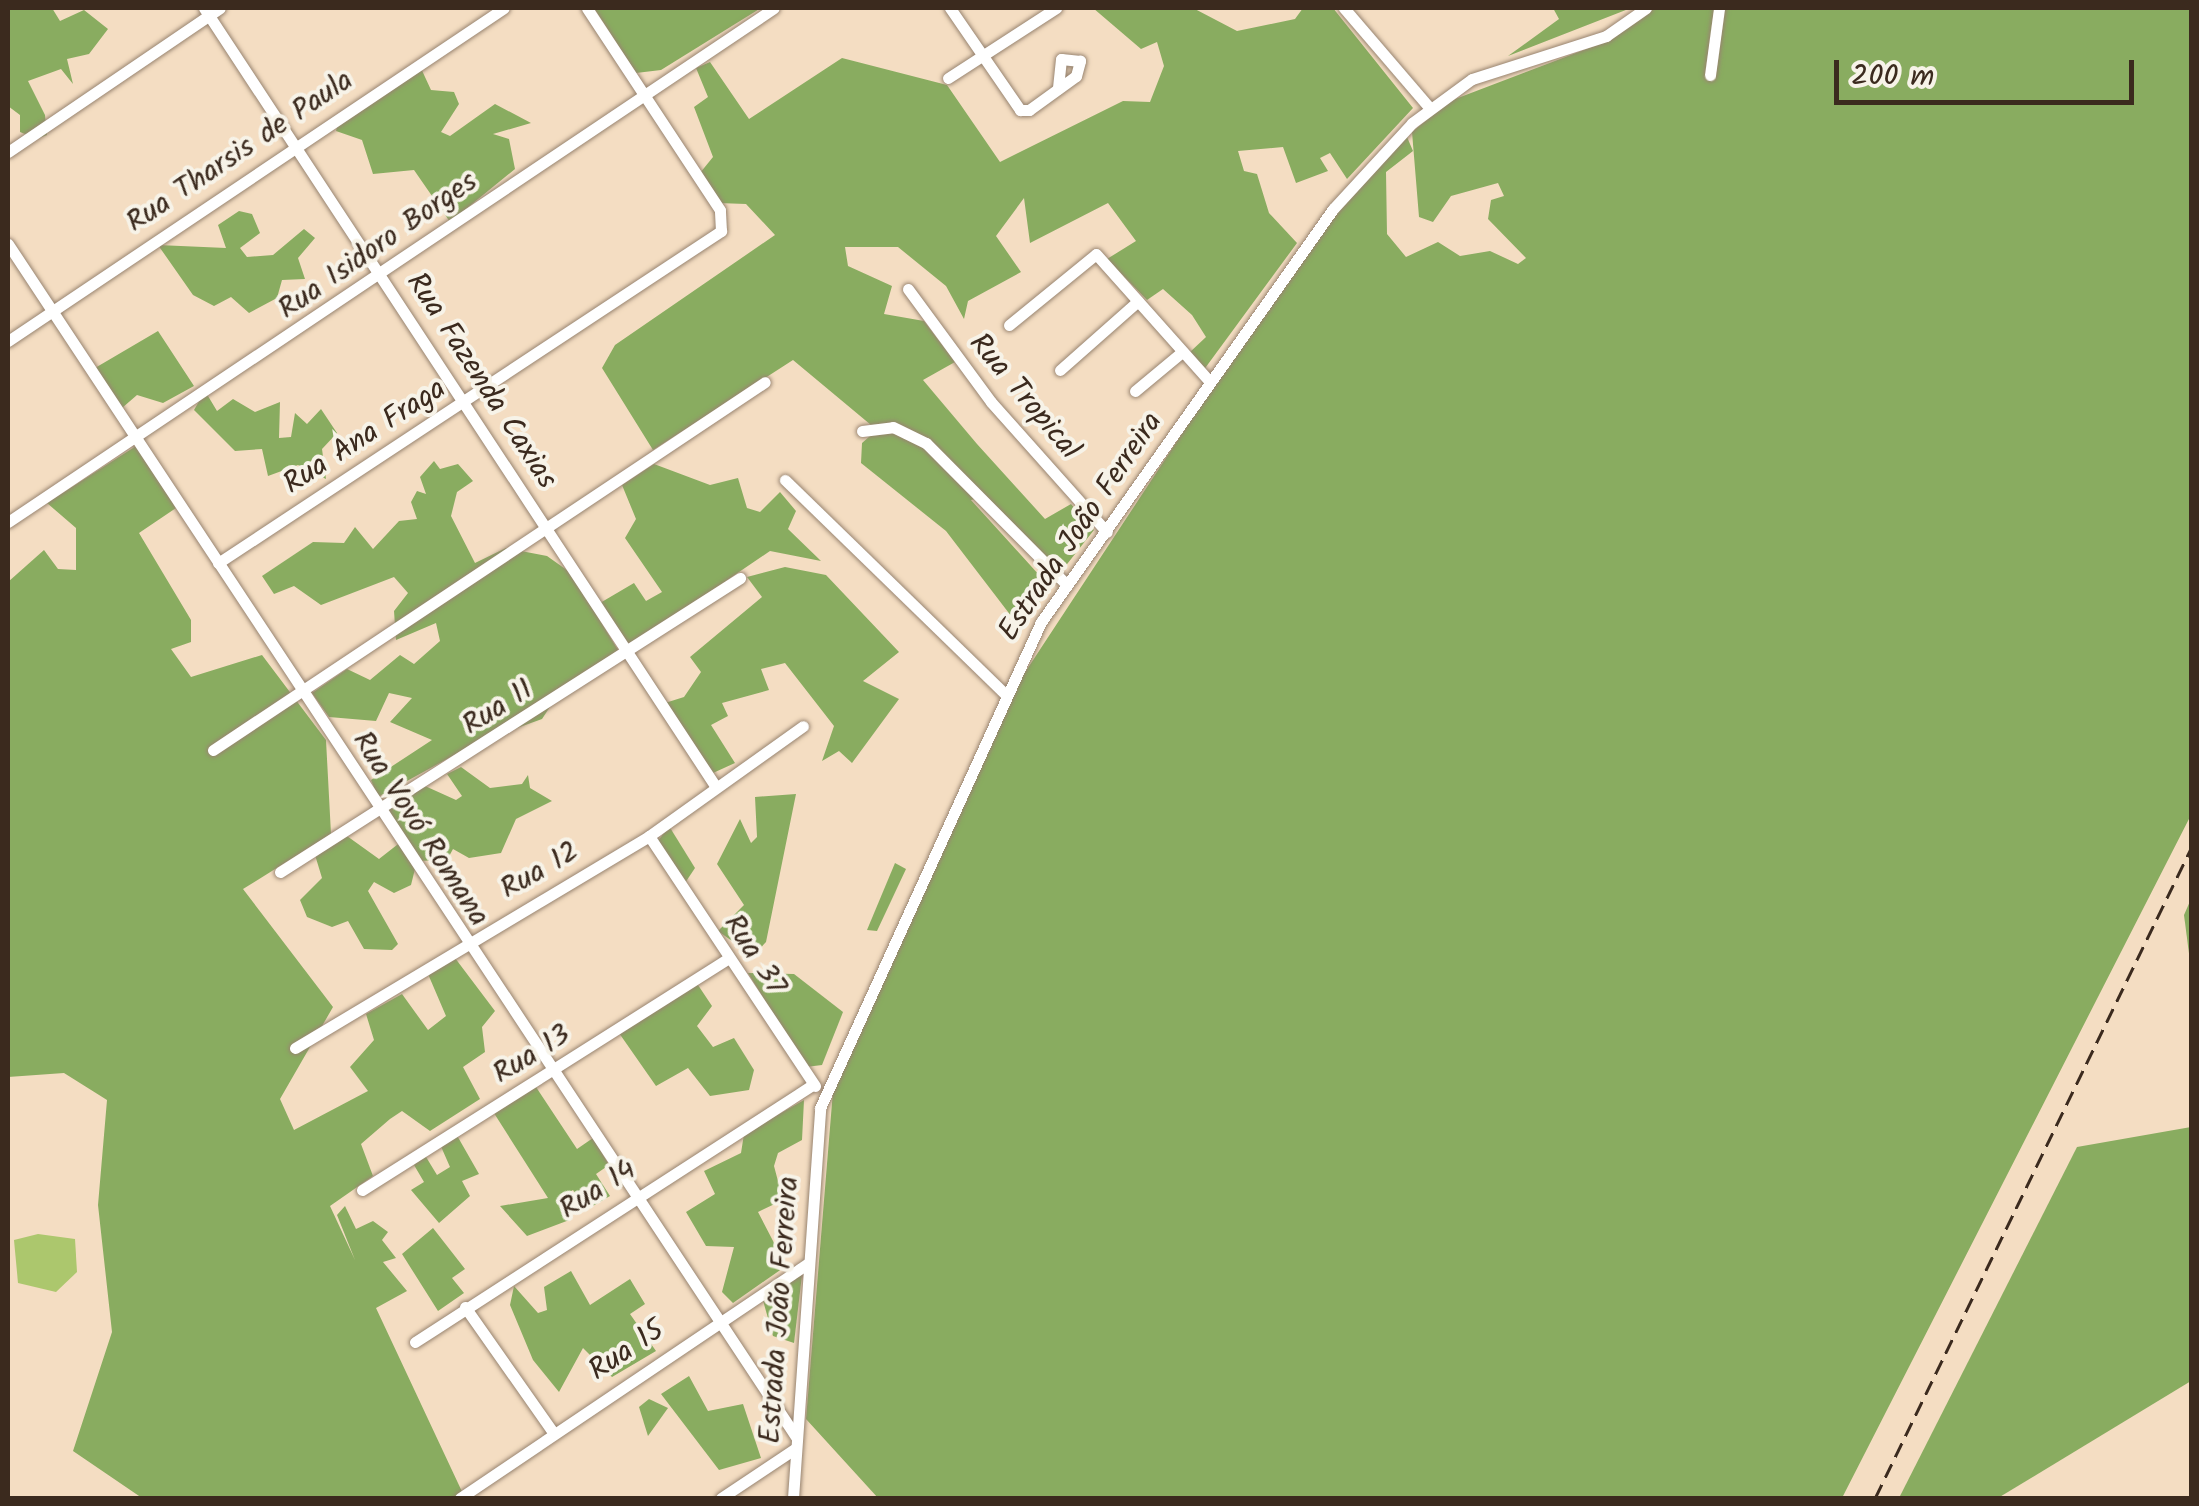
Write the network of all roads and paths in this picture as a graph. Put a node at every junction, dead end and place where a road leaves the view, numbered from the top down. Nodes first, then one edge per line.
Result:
1 (504, 8) edge
2 (587, 8) edge
3 (774, 8) edge
4 (950, 8) edge
5 (1056, 8) edge
6 (1344, 8) edge
7 (1646, 8) edge
8 (1719, 8) edge
9 (211, 10) edge
10 (984, 56) junction
11 (1710, 75) dead end
12 (948, 78) dead end
13 (1058, 89) dead end
14 (643, 93) junction
15 (1429, 107) junction
16 (292, 142) junction
17 (8, 152) edge
18 (8, 244) edge
19 (381, 275) junction
20 (908, 289) dead end
21 (1138, 301) junction
22 (53, 312) junction
23 (1009, 325) dead end
24 (8, 341) edge
25 (1182, 352) junction
26 (1060, 370) dead end
27 (765, 382) dead end
28 (1210, 382) junction
29 (1135, 391) dead end
30 (464, 402) junction
31 (862, 430) dead end
32 (137, 441) junction
33 (785, 480) dead end
34 (8, 522) edge
35 (550, 531) junction
36 (1107, 532) junction
37 (218, 563) junction
38 (740, 578) dead end
39 (1067, 585) junction
40 (627, 656) junction
41 (302, 692) junction
42 (1005, 694) junction
43 (803, 726) dead end
44 (214, 750) dead end
45 (714, 784) junction
46 (375, 806) junction
47 (649, 836) junction
48 (280, 872) dead end
49 (462, 942) junction
50 (726, 960) junction
51 (295, 1048) dead end
52 (552, 1073) junction
53 (812, 1085) junction
54 (828, 1089) junction
55 (362, 1190) dead end
56 (635, 1195) junction
57 (809, 1263) junction
58 (466, 1308) junction
59 (717, 1321) junction
60 (415, 1342) dead end
61 (552, 1430) junction
62 (796, 1442) junction
63 (460, 1498) edge
64 (721, 1498) edge
65 (793, 1498) edge

1 - 16 street, Rua Tharsis de Paula
2 - 14 street
3 - 14 street, Rua Isidoro Borges
4 - 10 street
5 - 10 street
6 - 15 street
7 - 15 street, Estrada João Ferreira
8 - 11 street
9 - 16 street, Rua Fazenda Caxias
9 - 17 street
10 - 12 street
10 - 13 street
14 - 19 street, Rua Isidoro Borges
14 - 30 street, Rua Ana Fraga
15 - 28 street, Estrada João Ferreira
16 - 19 street, Rua Fazenda Caxias
16 - 22 street, Rua Tharsis de Paula
18 - 22 street, Rua Vovó Romana
19 - 30 street, Rua Fazenda Caxias
19 - 32 street, Rua Isidoro Borges
20 - 36 street, Rua Tropical
21 - 23 street
21 - 25 street
21 - 26 street
22 - 24 street, Rua Tharsis de Paula
22 - 32 street, Rua Vovó Romana
25 - 28 street
25 - 29 street
27 - 35 street
28 - 36 street, Estrada João Ferreira
30 - 35 street, Rua Fazenda Caxias
30 - 37 street, Rua Ana Fraga
31 - 39 street
32 - 34 street, Rua Isidoro Borges
32 - 37 street, Rua Vovó Romana
33 - 42 street
35 - 40 street, Rua Fazenda Caxias
35 - 41 street
36 - 39 street, Estrada João Ferreira
37 - 41 street, Rua Vovó Romana
38 - 40 street, Rua 11
39 - 42 street, Estrada João Ferreira
40 - 45 street, Rua Fazenda Caxias
40 - 46 street, Rua 11
41 - 44 street
41 - 46 street, Rua Vovó Romana
42 - 54 street, Estrada João Ferreira
43 - 45 street, Rua 12
45 - 47 street, Rua 12
46 - 48 street, Rua 11
46 - 49 street, Rua Vovó Romana
47 - 49 street, Rua 12
47 - 50 street, Rua 37
49 - 51 street, Rua 12
49 - 52 street, Rua Vovó Romana
50 - 52 street, Rua 13
50 - 53 street, Rua 37
52 - 55 street, Rua 13
52 - 56 street, Rua Vovó Romana
53 - 54 street
53 - 56 street, Rua 14
54 - 57 street, Estrada João Ferreira
56 - 58 street, Rua 14
56 - 59 street, Rua Vovó Romana
57 - 59 street, Rua 15
57 - 62 street, Estrada João Ferreira
58 - 60 street, Rua 14
58 - 61 street
59 - 61 street, Rua 15
59 - 62 street, Rua Vovó Romana
61 - 63 street, Rua 15
62 - 64 street
62 - 65 street, Estrada João Ferreira

